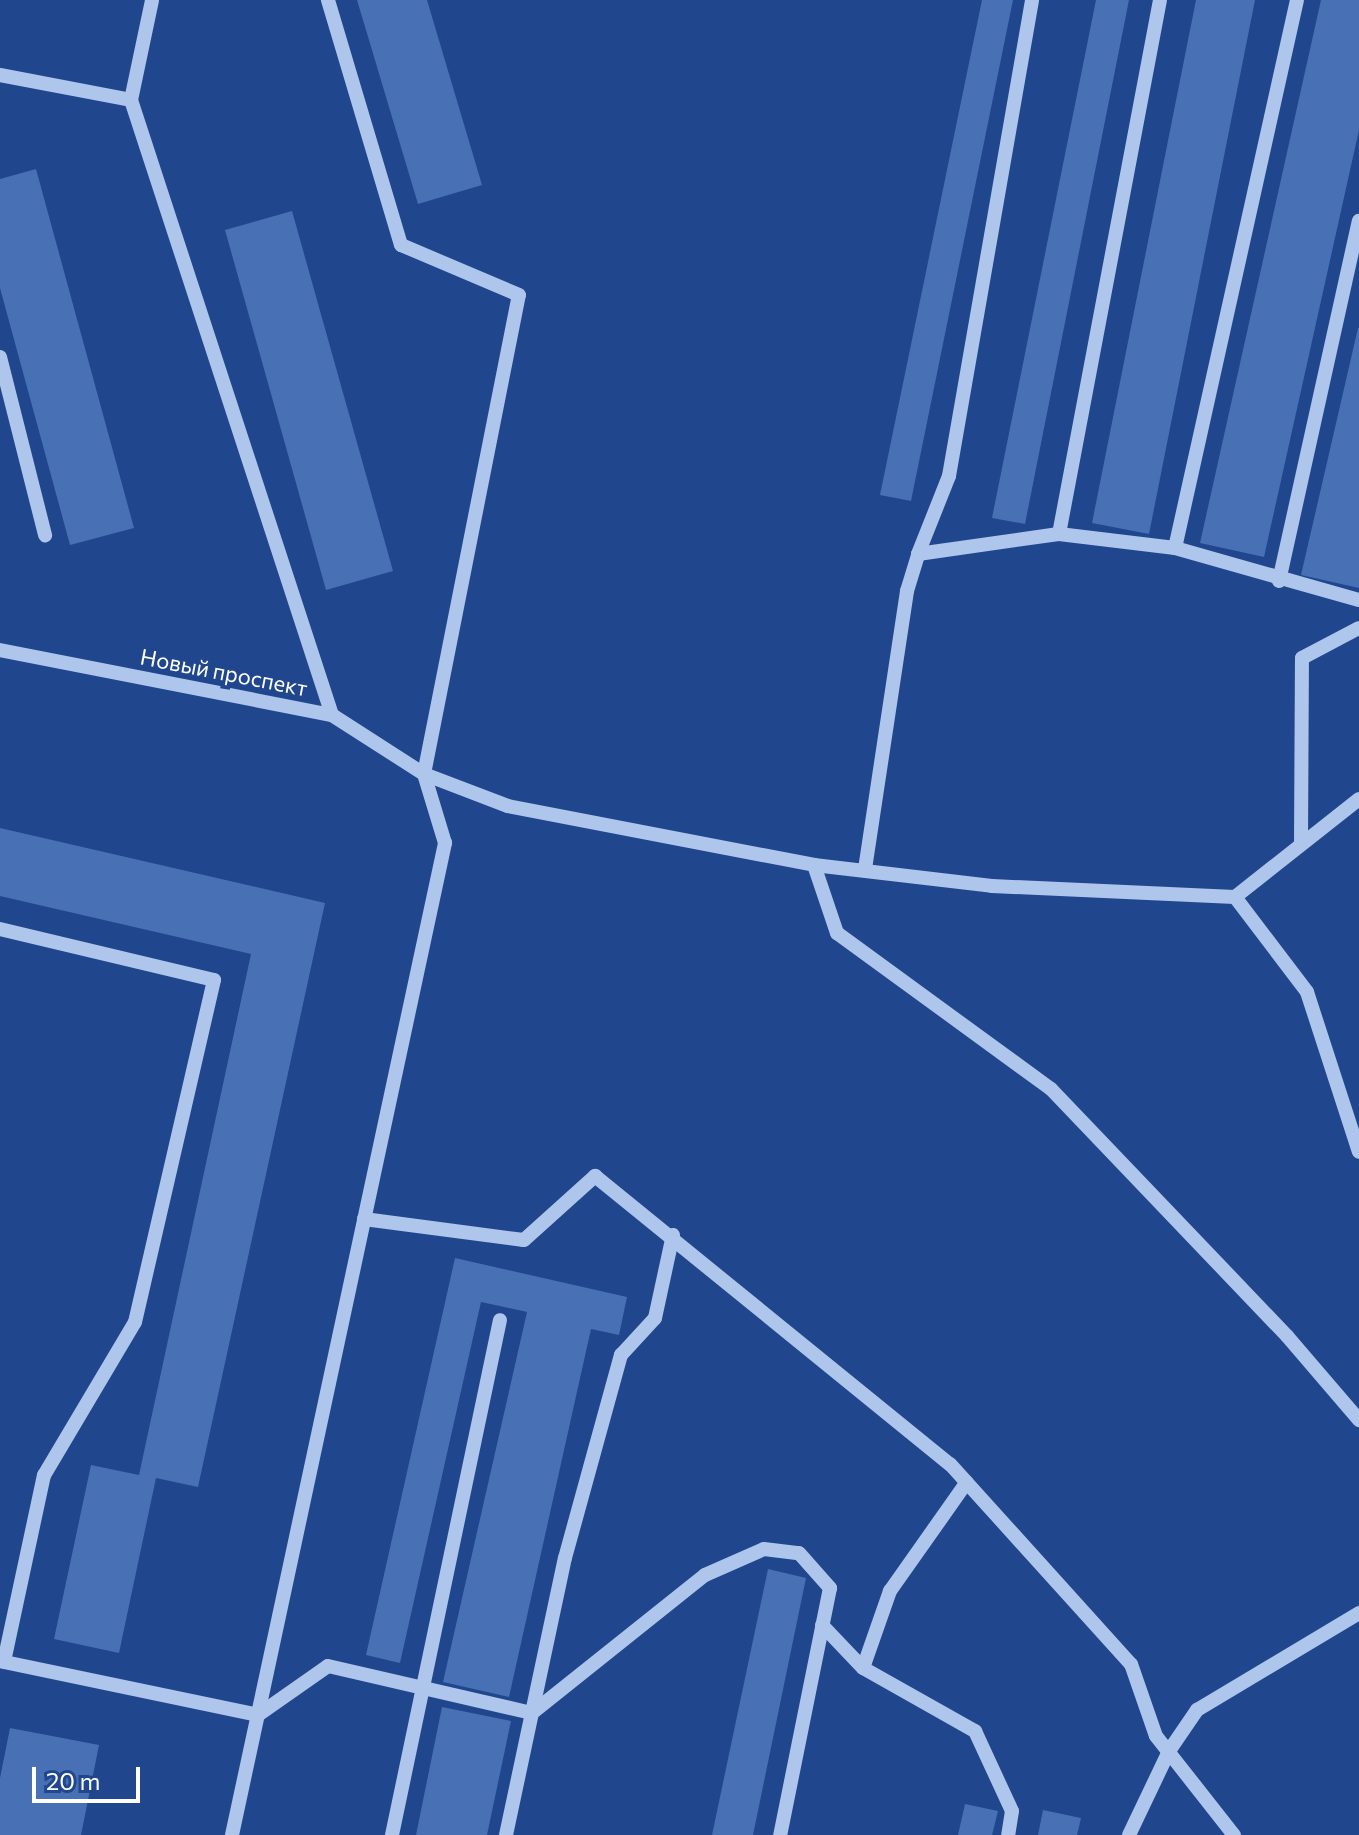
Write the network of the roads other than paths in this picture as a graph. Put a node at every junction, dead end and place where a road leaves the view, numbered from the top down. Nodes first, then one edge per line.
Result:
1 (152, 0) edge
2 (328, 0) edge
3 (1032, 0) edge
4 (1160, 0) edge
5 (1297, 0) edge
6 (0, 75) edge
7 (131, 100) junction
8 (1359, 221) edge
9 (0, 357) edge
10 (1059, 534) junction
11 (45, 535) dead end
12 (1175, 548) junction
13 (918, 554) junction
14 (1279, 581) junction
15 (1359, 600) edge
16 (1359, 628) edge
17 (0, 650) edge
18 (332, 715) junction
19 (424, 774) junction
20 (1359, 799) edge
21 (1301, 843) junction
22 (814, 865) junction
23 (865, 869) junction
24 (1235, 897) junction
25 (0, 929) edge
26 (1359, 1152) edge
27 (364, 1219) junction
28 (673, 1235) junction
29 (500, 1320) dead end
30 (1359, 1420) edge
31 (967, 1482) junction
32 (1359, 1613) edge
33 (822, 1625) junction
34 (2, 1662) edge
35 (863, 1668) junction
36 (423, 1688) junction
37 (532, 1713) junction
38 (258, 1715) junction
39 (1169, 1751) junction
40 (1215, 1811) junction
41 (232, 1835) edge
42 (392, 1835) edge
43 (506, 1835) edge
44 (780, 1835) edge
45 (1008, 1835) edge
46 (1129, 1835) edge
47 (1215, 1835) edge
48 (1234, 1835) edge

1 - 7 street
2 - 19 street
3 - 13 street
4 - 10 street
5 - 12 street
6 - 7 street
7 - 18 street
8 - 14 street
9 - 11 street
10 - 12 street
10 - 13 street
12 - 14 street
13 - 23 street
14 - 15 street
16 - 21 street
17 - 18 street, Новый проспект
18 - 19 street, Новый проспект
19 - 22 street, Новый проспект
19 - 27 street
20 - 21 street
21 - 24 street
22 - 23 street, Новый проспект
22 - 30 street
23 - 24 street, Новый проспект
24 - 26 street
25 - 34 street
27 - 28 street
27 - 38 street
28 - 31 street
28 - 37 street
29 - 36 street
31 - 35 street
31 - 39 street
32 - 39 street
33 - 35 street
33 - 37 street
33 - 44 street
34 - 38 street
35 - 45 street
36 - 37 street
36 - 38 street
36 - 42 street
37 - 43 street
38 - 41 street
39 - 40 street
39 - 46 street
40 - 47 street
40 - 48 street

